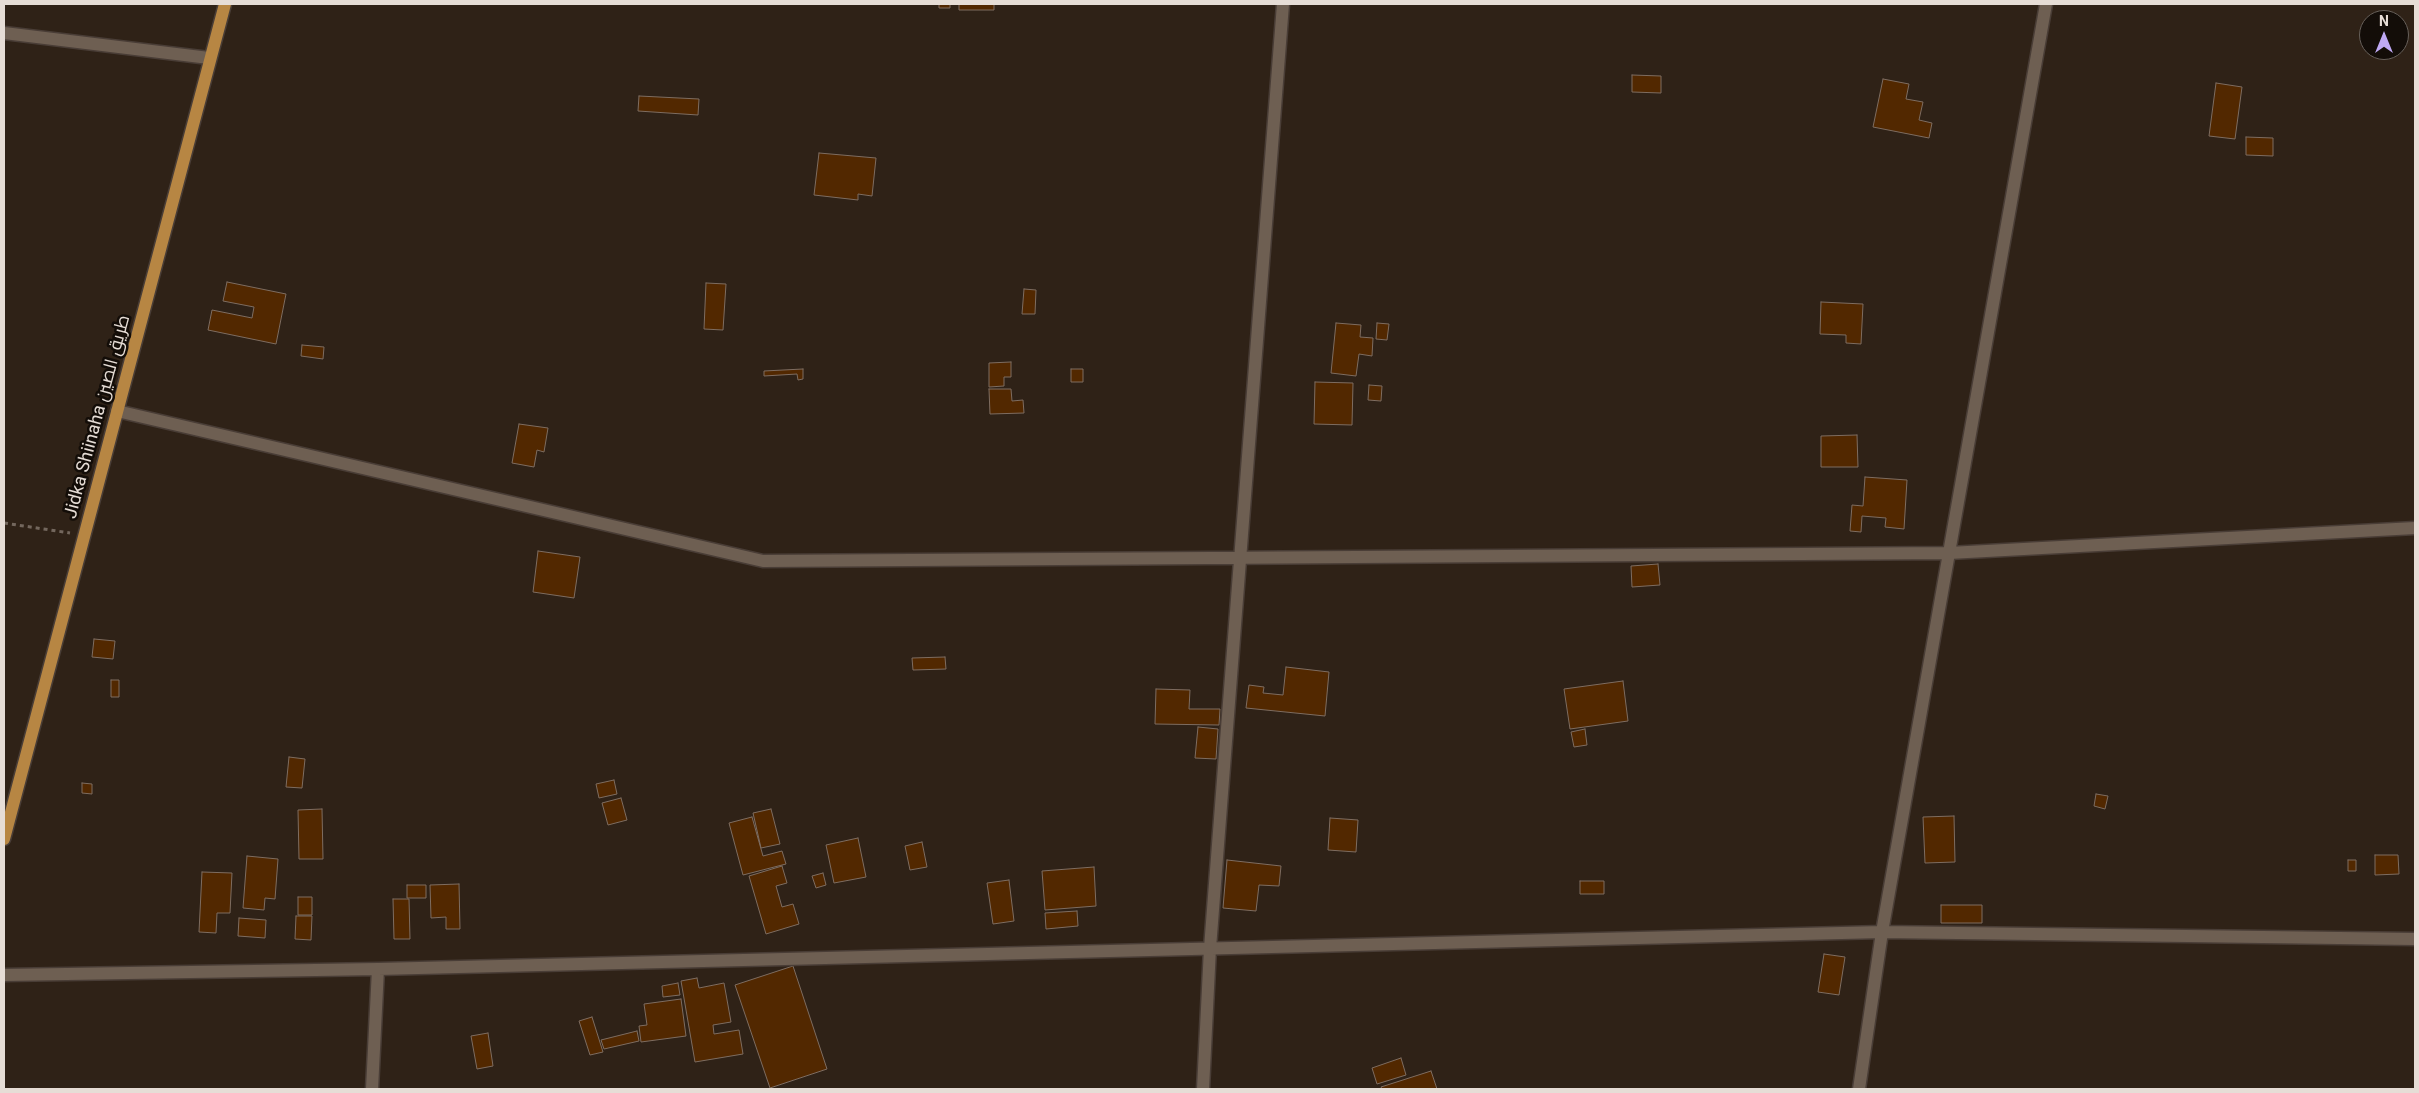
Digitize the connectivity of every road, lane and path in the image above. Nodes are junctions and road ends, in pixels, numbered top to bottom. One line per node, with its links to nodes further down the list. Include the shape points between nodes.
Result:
1 (225, 4): 5 (main road, Jidka Shiinaha طريق الصين)
2 (1283, 4): 11 (street)
3 (2046, 4): 10 (street)
4 (4, 33): 5 (street)
5 (210, 58): 6 (main road, Jidka Shiinaha طريق الصين)
6 (117, 411): 9 (main road, Jidka Shiinaha طريق الصين); 11 (street, via 763,561)
7 (4, 524): 9 (path)
8 (2415, 528): 10 (street)
9 (85, 535): 12 (main road, Jidka Shiinaha طريق الصين)
10 (1949, 553): 11 (street); 13 (street)
11 (1240, 558): 15 (street)
12 (4, 839)
13 (1882, 932): 14 (street); 15 (street); 20 (street)
14 (2415, 939)
15 (1210, 948): 16 (street); 19 (street)
16 (378, 969): 17 (street); 18 (street)
17 (4, 975)
18 (372, 1089)
19 (1203, 1089)
20 (1859, 1089)

